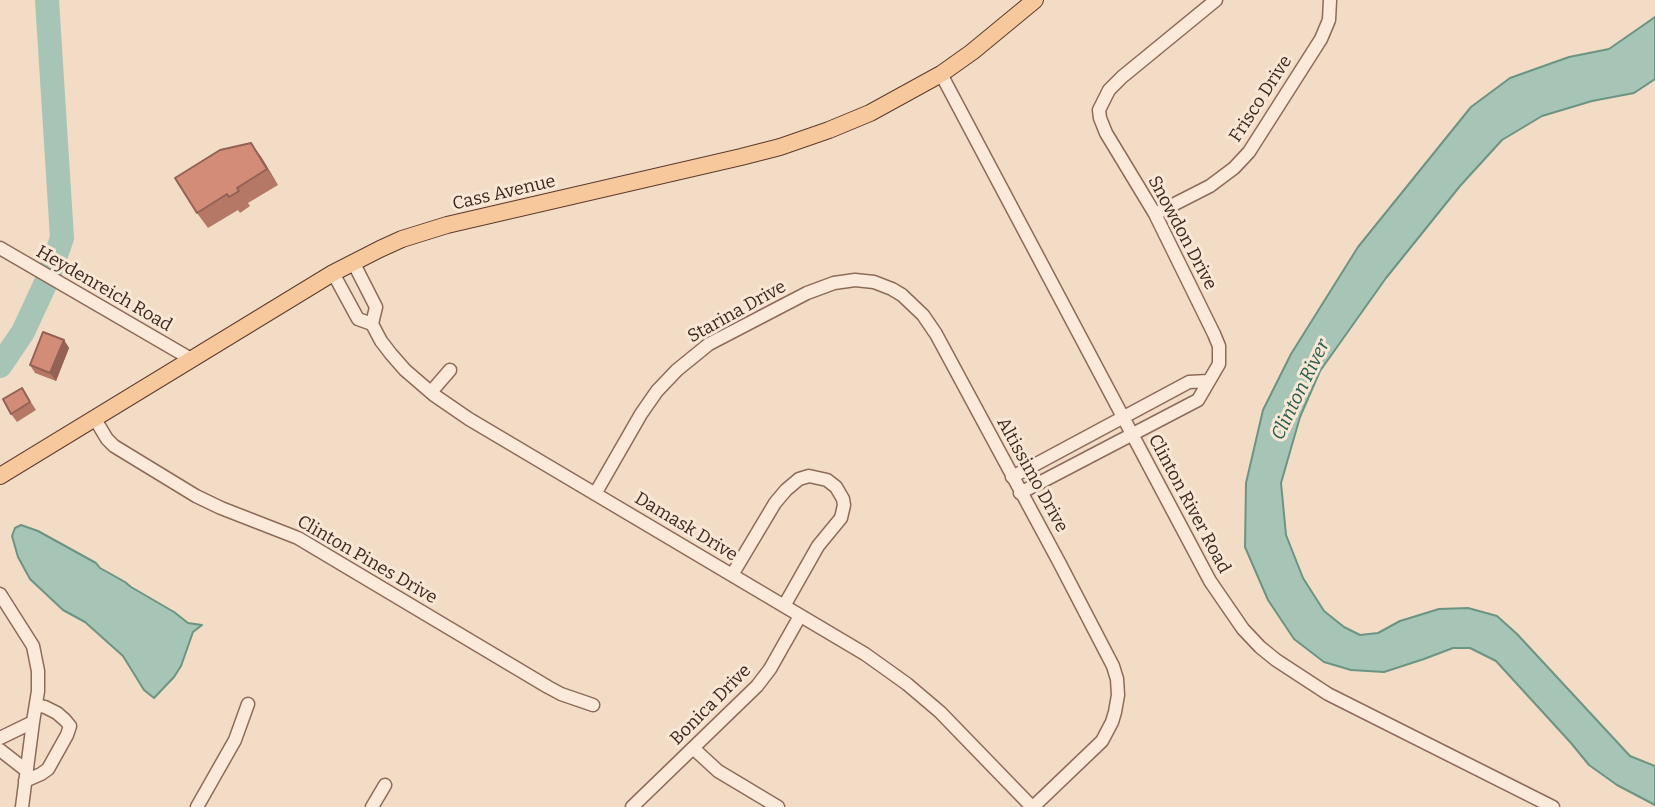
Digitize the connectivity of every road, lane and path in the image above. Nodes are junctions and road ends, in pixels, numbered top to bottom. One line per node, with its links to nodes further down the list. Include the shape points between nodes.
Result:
1 (1035, 0): 4 (main road, Cass Avenue)
2 (1216, 0): 5 (street, Snowdon Drive, via 1122,77 1099,110 1106,133)
3 (1330, 0): 5 (street, Frisco Drive, via 1329,20 1321,39 1249,152 1210,186)
4 (941, 74): 7 (main road, Cass Avenue, via 870,113 780,147 447,225); 15 (street, Clinton River Road)
5 (1155, 214): 13 (street, Snowdon Drive, via 1219,346 1219,364)
6 (2, 250): 11 (street, Heydenreich Road)
7 (353, 262): 8 (main road, Cass Avenue); 10 (street, via 376,307)
8 (333, 273): 10 (street, Damask Drive, via 358,319); 11 (main road, Cass Avenue)
9 (881, 284): 19 (street, Altissimo Drive, via 902,295 936,334); 21 (street, Starina Drive, via 855,280 821,287 700,351 657,391)
10 (372, 324): 14 (street, Damask Drive, via 391,355)
11 (191, 359): 16 (main road, Cass Avenue)
12 (450, 370): 14 (street)
13 (1208, 381): 15 (street, via 1189,382); 17 (street, Snowdon Drive, via 1198,400)
14 (431, 392): 21 (street, Damask Drive)
15 (1124, 417): 17 (street, Clinton River Road); 19 (street)
16 (95, 419): 18 (main road, Cass Avenue); 28 (street, Clinton Pines Drive, via 114,446 196,496 298,538 548,687)
17 (1132, 434): 20 (street, Snowdon Drive); 41 (street, Clinton River Road, via 1210,582 1260,647 1328,694)
18 (0, 476)
19 (1012, 477): 20 (street, Altissimo Drive)
20 (1020, 493): 40 (street, Altissimo Drive, via 1113,666 1118,686 1112,722 1102,741)
21 (595, 494): 22 (street, Damask Drive)
22 (732, 575): 24 (street, Damask Drive); 24 (street, via 780,495 804,477 827,481 843,499 841,518 818,546)
23 (0, 594): 27 (street, via 36,655)
24 (784, 606): 25 (street, Damask Drive)
25 (800, 616): 31 (street, Bonica Drive, via 764,678); 40 (street, Damask Drive, via 907,684)
26 (248, 704): 36 (street, via 235,740)
27 (36, 705): 29 (street); 33 (street, via 57,713 70,726 48,769)
28 (593, 705)
29 (33, 722): 30 (street); 33 (street)
30 (0, 738)
31 (693, 748): 38 (street, Bonica Drive); 39 (street, via 719,771)
32 (0, 750): 33 (street)
33 (26, 776): 35 (street)
34 (385, 785): 37 (street)
35 (22, 807)
36 (197, 807)
37 (372, 807)
38 (632, 807)
39 (778, 807)
40 (1033, 807)
41 (1553, 807)

